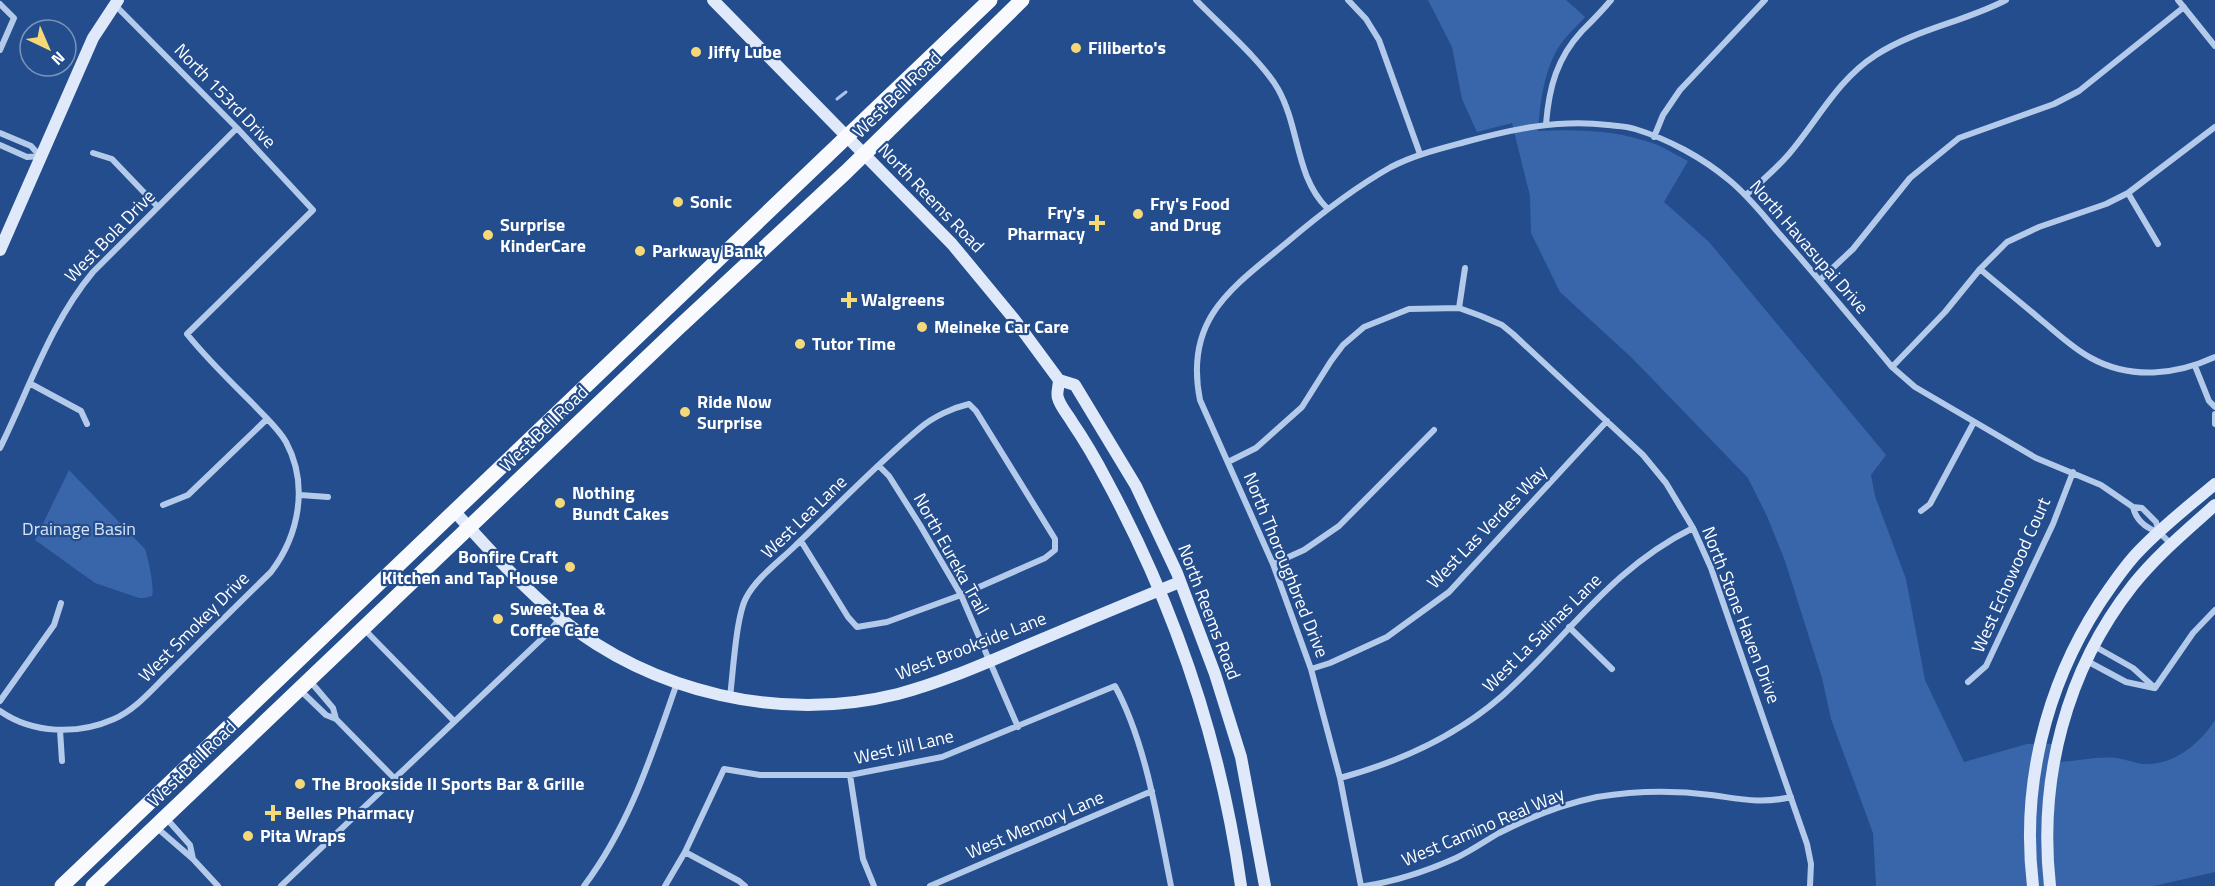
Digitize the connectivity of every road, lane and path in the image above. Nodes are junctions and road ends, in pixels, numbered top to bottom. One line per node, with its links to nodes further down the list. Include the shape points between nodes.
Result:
1 (713, 0): 19 (street, North Reems Road)
2 (990, 0): 19 (main road, West Bell Road)
3 (1022, 0): 23 (main road, West Bell Road)
4 (1196, 0): 29 (street, via 1277,88 1307,181)
5 (1348, 0): 24 (street, via 1379,40)
6 (1611, 0): 15 (street, via 1562,57 1551,87)
7 (1765, 0): 20 (street, via 1680,90)
8 (2006, 0): 27 (street, via 1914,34 1875,55 1833,92 1789,153)
9 (2178, 0): 12 (street)
10 (116, 2): 17 (street, North 153rd Drive); 25 (street, via 93,38)
11 (0, 4): 14 (street, via 14,18)
12 (2184, 7): 13 (street); 35 (street, via 2079,91 2055,104 1959,138 1910,178 1853,249)
13 (2215, 46)
14 (0, 50)
15 (1546, 124): 20 (street, North Havasupai Drive, via 1603,124 1635,129); 24 (street, North Havasupai Drive)
16 (2215, 127): 26 (street)
17 (237, 128): 28 (street, West Bola Drive); 48 (street, North 153rd Drive, via 313,210 187,334)
18 (0, 133): 25 (street, via 31,146)
19 (847, 136): 23 (street, North Reems Road); 34 (main road, West Bell Road)
20 (1654, 137): 27 (street, North Havasupai Drive, via 1711,167)
21 (0, 145): 25 (street, via 27,157)
22 (93, 153): 28 (street, via 112,159)
23 (864, 154): 38 (main road, West Bell Road); 44 (street, North Reems Road, via 969,263)
24 (1420, 154): 29 (street, North Havasupai Drive)
25 (41, 156): 31 (street)
26 (2128, 193): 30 (street); 33 (street, via 2007,242)
27 (1746, 195): 35 (street, North Havasupai Drive)
28 (158, 207): 45 (street, West Bola Drive, via 75,294)
29 (1327, 208): 39 (street, North Havasupai Drive, via 1234,286)
30 (2158, 244)
31 (0, 250)
32 (1465, 268): 36 (street)
33 (1980, 269): 41 (street, via 2092,358 2142,372); 42 (street)
34 (701, 277): 37 (main road, West Bell Road); 38 (main road, via 694,297 674,317)
35 (1820, 280): 42 (street, North Havasupai Drive)
36 (1459, 308): 49 (street, North Stone Haven Drive, via 1502,326); 56 (street, North Stone Haven Drive, via 1409,309 1364,327 1343,345 1302,407 1256,448)
37 (658, 318): 43 (main road, via 657,332 632,360); 66 (main road, West Bell Road)
38 (677, 329): 43 (main road, West Bell Road)
39 (1203, 330): 56 (street, North Thoroughbred Drive, via 1196,380 1200,400)
40 (2215, 357): 41 (street)
41 (2195, 366): 46 (street)
42 (1892, 367): 50 (street, North Havasupai Drive, via 1915,387)
43 (630, 374): 67 (main road, West Bell Road)
44 (1059, 380): 73 (street, North Reems Road, via 1075,385 1094,415 1136,486); 74 (street, North Reems Road, via 1057,398 1107,480)
45 (31, 384): 51 (street, via 81,411); 54 (street, West Bola Drive)
46 (2215, 407)
47 (2215, 414): 52 (street)
48 (267, 419): 60 (street, via 286,441); 62 (street, via 188,495)
49 (1607, 421): 68 (street, North Stone Haven Drive, via 1644,455); 84 (street, West Las Verdes Way, via 1449,592 1387,637)
50 (1974, 422): 58 (street, North Havasupai Drive, via 2036,458); 65 (street, via 1930,504)
51 (87, 424)
52 (2215, 424)
53 (1434, 430): 72 (street, via 1339,526 1304,550)
54 (3, 432): 55 (street, West Bola Drive)
55 (1, 446)
56 (1228, 462): 72 (street, North Thoroughbred Drive)
57 (879, 466): 70 (street, West Lea Lane); 75 (street, North Eureka Trail, via 889,476); 75 (street, West Lea Lane, via 921,427 956,407 969,404 976,411 1055,539 1055,550)
58 (2073, 472): 64 (street, North Havasupai Drive); 86 (street, West Echowood Court, via 2053,524 1986,666)
59 (2215, 484): 69 (street)
60 (300, 495): 61 (street); 96 (street, West Smokey Drive, via 289,542 271,572 141,700 115,719 86,728)
61 (328, 497)
62 (164, 505)
63 (2215, 506): 71 (street)
64 (2133, 507): 69 (street, North Havasupai Drive, via 2134,515 2148,529); 69 (street, North Havasupai Drive, via 2142,508 2156,522)
65 (1921, 511)
66 (454, 512): 67 (street, West Brookside Lane); 106 (main road, West Bell Road)
67 (469, 527): 78 (street, West Brookside Lane); 80 (main road, West Bell Road)
68 (1693, 528): 79 (street, West La Salinas Lane, via 1624,573); 102 (street, North Stone Haven Drive, via 1711,568)
69 (2159, 532): 71 (street, North Havasupai Drive); 120 (street, via 2115,580 2085,627 2051,700 2033,781)
70 (801, 541): 75 (street, via 857,627 887,622); 90 (street, West Lea Lane, via 754,585 745,599)
71 (2170, 544): 81 (street, via 2129,590)
72 (1273, 564): 84 (street, North Thoroughbred Drive)
73 (1180, 582): 74 (street, West Brookside Lane); 117 (street, North Reems Road, via 1241,757)
74 (1160, 590): 82 (street, West Brookside Lane); 116 (street, North Reems Road, via 1184,650 1216,755)
75 (961, 595): 82 (street, North Eureka Trail)
76 (61, 603): 91 (street, via 54,625)
77 (2215, 610): 89 (street, via 2193,633)
78 (560, 618): 87 (street, West Brookside Lane, via 610,652); 94 (street)
79 (1569, 627): 85 (street); 100 (street, West La Salinas Lane, via 1501,697 1456,730 1402,758)
80 (364, 628): 88 (main road, West Bell Road); 94 (street)
81 (2094, 646): 83 (street); 89 (street, via 2133,668)
82 (990, 661): 90 (street, West Brookside Lane, via 897,694 856,701 810,705); 95 (street, North Eureka Trail)
83 (2087, 661): 89 (street, via 2126,682); 121 (street, via 2058,739 2047,822)
84 (1311, 669): 100 (street, North Thoroughbred Drive)
85 (1612, 669)
86 (1968, 682)
87 (677, 683): 90 (street, West Brookside Lane); 110 (street, via 638,792 617,836)
88 (304, 684): 93 (street, via 326,715); 93 (street, via 333,708); 103 (main road, West Bell Road)
89 (2155, 688)
90 (730, 698)
91 (0, 701)
92 (0, 711): 96 (street, West Smokey Drive, via 21,723)
93 (336, 720): 99 (street)
94 (454, 721): 99 (street)
95 (1018, 727): 98 (street, West Jill Lane, via 942,757); 101 (street, West Jill Lane, via 1115,686 1125,705)
96 (60, 730): 97 (street)
97 (62, 761)
98 (850, 775): 104 (street, West Jill Lane, via 760,774 724,769); 113 (street, via 863,859)
99 (394, 778): 109 (street)
100 (1340, 778): 118 (street, North Thoroughbred Drive)
101 (1152, 791): 114 (street, West Memory Lane); 115 (street)
102 (1791, 797): 118 (street, West Camino Real Way, via 1772,802 1657,792 1598,797 1558,807 1523,822 1424,872); 119 (street, North Stone Haven Drive, via 1808,844)
103 (160, 822): 105 (street); 105 (street, via 190,845); 107 (main road, West Bell Road)
104 (685, 852): 111 (street); 112 (street)
105 (194, 859): 108 (street)
106 (62, 886)
107 (93, 886)
108 (218, 886)
109 (281, 886)
110 (584, 886)
111 (665, 886)
112 (744, 886)
113 (874, 886)
114 (930, 886)
115 (1171, 886)
116 (1241, 886)
117 (1265, 886)
118 (1363, 886)
119 (1810, 886)
120 (2033, 886)
121 (2050, 886)

